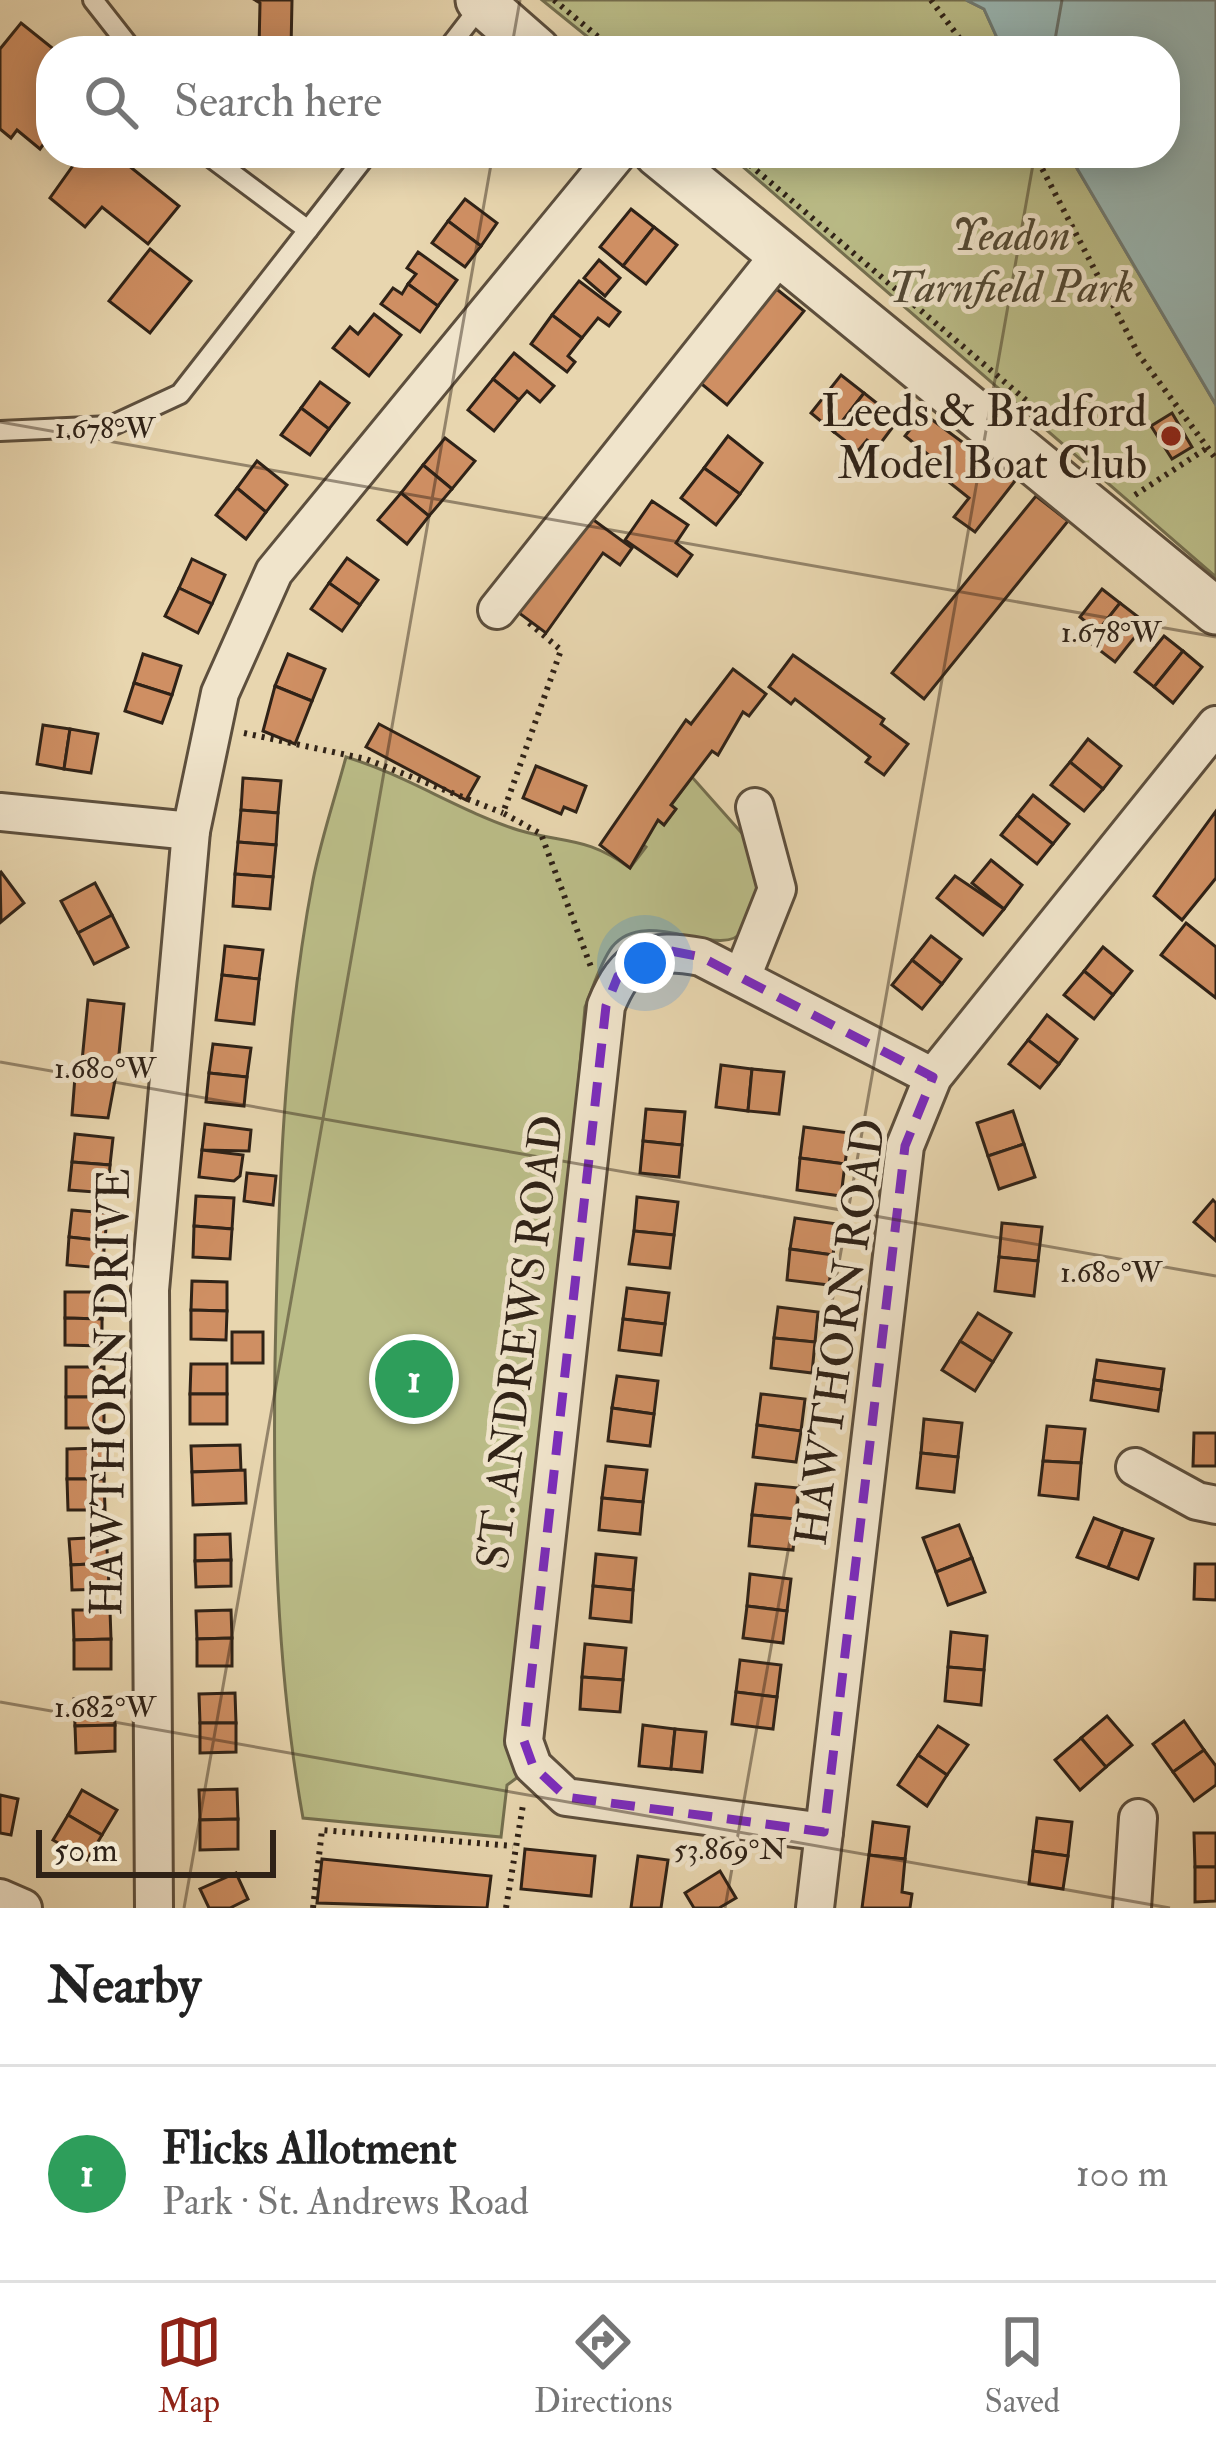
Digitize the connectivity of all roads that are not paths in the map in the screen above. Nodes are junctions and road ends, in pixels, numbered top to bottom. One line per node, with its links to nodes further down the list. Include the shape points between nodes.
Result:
1 (93, 0): 3 (lane)
2 (481, 2): 4 (lane); 5 (street)
3 (121, 36)
4 (457, 36)
5 (520, 36)
6 (225, 168): 10 (lane)
7 (356, 168): 10 (lane)
8 (605, 168): 18 (street, HAWTHORN DRIVE, via 274,572 220,693)
9 (675, 168): 11 (street)
10 (308, 230): 12 (lane, via 180,394 111,426)
11 (780, 254): 13 (street); 14 (street)
12 (0, 431)
13 (501, 605)
14 (1216, 610)
15 (1216, 725): 20 (street, HAWTHORN ROAD)
16 (755, 807): 19 (street, via 777,890)
17 (0, 812): 18 (street)
18 (191, 831): 27 (street, HAWTHORN DRIVE, via 150,1290)
19 (742, 977): 20 (street); 24 (street, ST. ANDREWS ROAD, via 671,951 642,958 618,976 606,1006 524,1741 532,1766 566,1797)
20 (933, 1077): 24 (street, HAWTHORN ROAD, via 905,1146)
21 (1135, 1467): 22 (street)
22 (1216, 1505)
23 (1138, 1818): 29 (street)
24 (824, 1832): 28 (street, HAWTHORN ROAD)
25 (0, 1898): 26 (street)
26 (23, 1908)
27 (154, 1908)
28 (815, 1908)
29 (1132, 1908)

